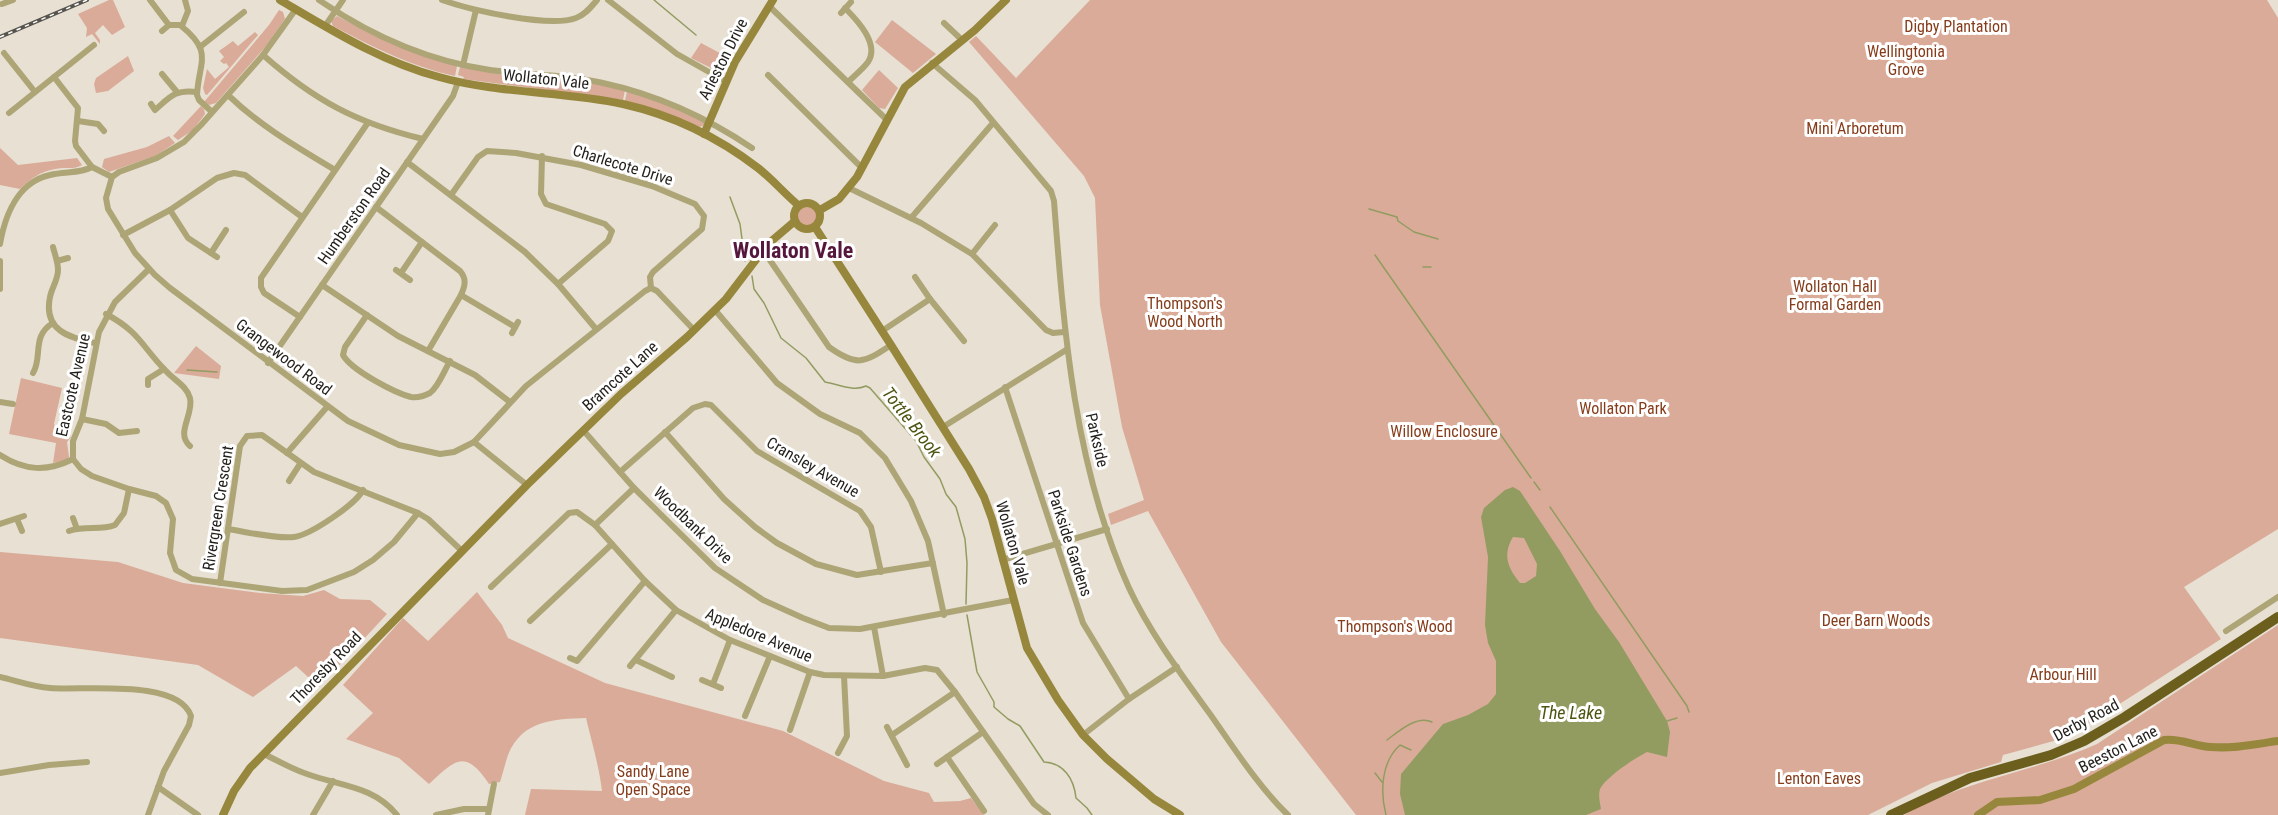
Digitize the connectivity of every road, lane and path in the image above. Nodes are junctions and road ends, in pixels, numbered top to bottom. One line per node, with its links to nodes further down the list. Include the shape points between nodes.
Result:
1 (13, 0): 13 (street)
2 (150, 0): 19 (street)
3 (185, 0): 20 (street, via 189,8)
4 (280, 0): 14 (street, Wollaton Vale)
5 (319, 0): 16 (street, Wollaton Vale)
6 (343, 0): 16 (street)
7 (442, 0): 15 (street)
8 (597, 0): 15 (street, via 585,14 572,20 533,19)
9 (608, 0): 33 (street, via 677,54)
10 (1003, 1): 23 (street)
11 (851, 2): 35 (street, via 843,11 867,35 870,52 868,61)
12 (771, 3): 33 (street, Arleston Drive); 35 (street)
13 (2, 4)
14 (296, 9): 21 (street, Wollaton Vale); 27 (street)
15 (476, 10): 29 (street)
16 (335, 11): 21 (street); 29 (street, Wollaton Vale, via 392,42)
17 (244, 12): 25 (street)
18 (944, 24): 23 (street)
19 (169, 25): 20 (street); 22 (street)
20 (182, 26): 25 (street)
21 (325, 26): 34 (street, Wollaton Vale, via 400,64)
22 (162, 31)
23 (962, 40): 28 (street)
24 (94, 45): 32 (street)
25 (200, 47): 38 (street, via 204,59)
26 (4, 52): 36 (street)
27 (263, 55): 39 (street); 47 (street, via 318,98)
28 (932, 63): 43 (street, via 900,93); 46 (street, Parkside, via 968,93)
29 (463, 65): 45 (street, Wollaton Vale, via 602,82 659,98)
30 (162, 74): 37 (street)
31 (768, 75): 55 (street)
32 (54, 77): 36 (street); 44 (street, via 78,108)
33 (725, 81): 45 (street, Arleston Drive)
34 (458, 82): 49 (street, Wollaton Vale, via 623,104); 50 (street, Humberston Road, via 453,96)
35 (848, 82): 43 (street)
36 (35, 92): 42 (street)
37 (177, 92): 38 (street); 40 (street, via 155,110)
38 (197, 92): 41 (street, via 199,100)
39 (228, 95): 41 (street); 56 (street, via 263,126)
40 (151, 105)
41 (212, 112): 57 (street, via 180,144)
42 (9, 113)
43 (887, 120): 55 (street)
44 (78, 121): 48 (street, via 98,124); 54 (street, via 76,146)
45 (709, 121): 49 (street, Arleston Drive); 51 (street, Wollaton Vale)
46 (993, 123): 66 (street); 98 (street, Parkside, via 1053,196)
47 (368, 124): 50 (street); 56 (street)
48 (104, 131)
49 (704, 134): 60 (street, Wollaton Vale, via 756,167)
50 (423, 139): 53 (street, Humberston Road)
51 (752, 148)
52 (542, 156): 59 (street, Charlecote Drive, via 484,152); 83 (street, via 541,194 546,204 605,224 612,231 611,239); 85 (street, Charlecote Drive, via 642,182 701,209 705,218 702,229 653,272)
53 (407, 162): 59 (street); 61 (street, Humberston Road)
54 (92, 167): 57 (street); 64 (street, via 36,180)
55 (862, 168): 58 (street)
56 (335, 170): 65 (street)
57 (112, 177): 70 (street, Grangewood Road, via 106,202)
58 (849, 188): 63 (street); 66 (street)
59 (451, 195): 83 (street, via 525,252)
60 (798, 205): 63 (street, Wollaton Vale, via 810,204); 67 (street)
61 (376, 207): 72 (street); 84 (street, Humberston Road)
62 (170, 210): 65 (street, via 217,178 234,173 244,175); 70 (street); 71 (street, via 188,238 214,255)
63 (820, 210): 69 (street, via 821,219)
64 (3, 217): 73 (street)
65 (302, 217): 92 (street, via 260,284 264,293)
66 (911, 218): 76 (street)
67 (795, 221): 69 (street, via 804,228); 75 (street, Bramcote Lane)
68 (995, 225): 76 (street)
69 (815, 227): 97 (street, Wollaton Vale)
70 (123, 235): 80 (street, Grangewood Road)
71 (225, 235)
72 (422, 242): 82 (street, via 398,272); 87 (street, via 463,275)
73 (0, 244)
74 (53, 247): 79 (street)
75 (763, 250): 89 (street, Bramcote Lane); 101 (street, via 829,347 860,361)
76 (972, 254): 98 (street, via 1047,330)
77 (68, 258): 79 (street)
78 (0, 261): 86 (street)
79 (57, 261): 93 (street, via 57,279 50,299)
80 (149, 269): 90 (street, Eastcote Avenue); 105 (street, Grangewood Road)
81 (915, 277): 88 (street)
82 (410, 280)
83 (558, 284): 95 (street)
84 (322, 285): 91 (street); 92 (street, Humberston Road)
85 (651, 288): 95 (street, Grangewood Road); 96 (street)
86 (0, 289)
87 (461, 295): 94 (street); 103 (street)
88 (930, 300): 97 (street); 99 (street)
89 (715, 310): 96 (street, Bramcote Lane); 146 (street, via 777,383 820,414 860,433 885,458 911,501)
90 (106, 314): 100 (street, Eastcote Avenue); 106 (street, via 133,331)
91 (367, 315): 103 (street); 104 (street, via 343,355 376,381 407,396 422,396 435,387)
92 (300, 317): 105 (street, Humberston Road)
93 (53, 323): 100 (street, via 66,335); 107 (street, via 39,341)
94 (515, 327)
95 (596, 329): 111 (street, Grangewood Road)
96 (694, 330): 116 (street, Bramcote Lane)
97 (882, 331): 101 (street, Wollaton Vale)
98 (1064, 332): 102 (street, Parkside)
99 (964, 341)
100 (95, 342): 114 (street, Eastcote Avenue)
101 (891, 345): 115 (street, Wollaton Vale)
102 (1066, 350): 109 (street); 139 (street, Parkside, via 1083,441)
103 (428, 351): 104 (street)
104 (450, 361): 111 (street)
105 (268, 363): 113 (street, Grangewood Road)
106 (164, 369): 108 (street); 120 (street, via 190,397)
107 (37, 371)
108 (146, 381)
109 (1005, 387): 115 (street); 142 (street, Parkside Gardens)
110 (0, 402): 112 (street)
111 (510, 402): 119 (street, Grangewood Road)
112 (13, 404)
113 (327, 407): 119 (street, Grangewood Road, via 372,434 420,451 447,454); 121 (street)
114 (82, 419): 118 (street, via 106,424 119,433 134,432); 123 (street, Eastcote Avenue, via 73,441)
115 (943, 427): 145 (street, Wollaton Vale, via 984,496)
116 (583, 430): 125 (street, Woodbank Drive); 127 (street, Bramcote Lane)
117 (664, 432): 125 (street, Cransley Avenue); 147 (street, via 724,499 777,543 831,569 857,575); 147 (street, Cransley Avenue, via 693,408 711,405 757,451 860,511 871,527)
118 (132, 442)
119 (474, 442): 127 (street)
120 (185, 445)
121 (287, 453): 124 (street, Rivergreen Crescent); 138 (street, Rivergreen Crescent, via 262,435 251,435 242,442)
122 (0, 455): 123 (street, via 33,469)
123 (74, 459): 129 (street, Eastcote Avenue, via 86,473)
124 (300, 464): 126 (street); 130 (street, Rivergreen Crescent)
125 (620, 472): 128 (street, Woodbank Drive)
126 (289, 481)
127 (527, 485): 144 (street, Bramcote Lane)
128 (634, 488): 137 (street); 159 (street, Woodbank Drive, via 715,568 763,600 829,628)
129 (129, 489): 136 (street, via 124,513); 149 (street, Eastcote Avenue, via 156,496 169,507 173,519 170,553 176,570 192,579)
130 (363, 490): 131 (street, Rivergreen Crescent); 138 (street, via 340,514 299,536)
131 (418, 513): 144 (street, Rivergreen Crescent); 149 (street, via 373,560 313,588 282,591)
132 (24, 516): 134 (street)
133 (73, 518): 136 (street, via 73,530)
134 (17, 519): 135 (street); 140 (street)
135 (0, 524)
136 (115, 525): 141 (street)
137 (595, 525): 143 (street, Appledore Avenue); 150 (street, via 572,511 513,572)
138 (228, 529): 149 (street, Rivergreen Crescent)
139 (1107, 529): 142 (street); 166 (street, Parkside, via 1129,587)
140 (22, 531)
141 (119, 533)
142 (1056, 543): 145 (street); 176 (street, Parkside Gardens, via 1083,623)
143 (612, 544): 148 (street, Appledore Avenue); 153 (street)
144 (461, 550): 185 (street, Thoresby Road)
145 (1002, 560): 152 (street, Wollaton Vale)
146 (933, 563): 147 (street); 156 (street)
147 (881, 572)
148 (645, 581): 154 (street, Appledore Avenue); 163 (street, via 577,661)
149 (220, 583)
150 (491, 587)
151 (2278, 597): 160 (street)
152 (1013, 600): 156 (street, Woodbank Drive); 182 (street, Wollaton Vale, via 1027,648)
153 (544, 607): 155 (street); 158 (street)
154 (676, 610): 161 (street, Appledore Avenue); 164 (street)
155 (549, 613)
156 (944, 615): 159 (street, Woodbank Drive)
157 (2278, 616): 205 (highway, Derby Road, via 2084,741 2051,755 1970,778)
158 (530, 621)
159 (874, 627): 170 (street)
160 (2226, 631)
161 (730, 640): 162 (street, Appledore Avenue); 173 (street)
162 (770, 656): 167 (street, Appledore Avenue); 177 (street)
163 (570, 658)
164 (636, 660): 165 (street); 168 (street)
165 (630, 666)
166 (1177, 668): 176 (street); 204 (street, Parkside)
167 (810, 672): 169 (street, Appledore Avenue); 179 (street)
168 (669, 674)
169 (844, 676): 170 (street, Appledore Avenue); 184 (street, via 846,735)
170 (883, 676): 175 (street, Appledore Avenue, via 932,669 942,674)
171 (0, 677): 193 (street, via 51,688 130,688 179,701 189,711 191,720)
172 (702, 680): 173 (street)
173 (712, 684): 174 (street)
174 (721, 688)
175 (956, 692): 180 (street, Appledore Avenue); 181 (street)
176 (1129, 699): 182 (street)
177 (745, 716)
178 (887, 727): 181 (street)
179 (790, 730)
180 (983, 732): 186 (street); 202 (street, Appledore Avenue, via 1034,804)
181 (891, 735): 189 (street)
182 (1083, 735): 203 (street, Wollaton Vale, via 1129,779)
183 (2278, 741): 206 (street, Beeston Lane, via 2219,748 2164,740 2074,789 2040,800 1996,802)
184 (838, 753)
185 (264, 754): 191 (street, via 305,774); 198 (street, Thoresby Road, via 243,777)
186 (947, 757): 188 (street); 194 (street, via 968,794)
187 (87, 762): 190 (street)
188 (937, 764)
189 (907, 765)
190 (0, 773)
191 (333, 781): 199 (street); 200 (street, via 372,794)
192 (494, 784): 195 (street)
193 (158, 787): 196 (street); 197 (street)
194 (984, 811)
195 (488, 812): 201 (street, via 465,809)
196 (148, 815)
197 (198, 815)
198 (223, 815)
199 (313, 815)
200 (397, 815)
201 (436, 815)
202 (1048, 815)
203 (1180, 815)
204 (1288, 815)
205 (1890, 815)
206 (1978, 815)

